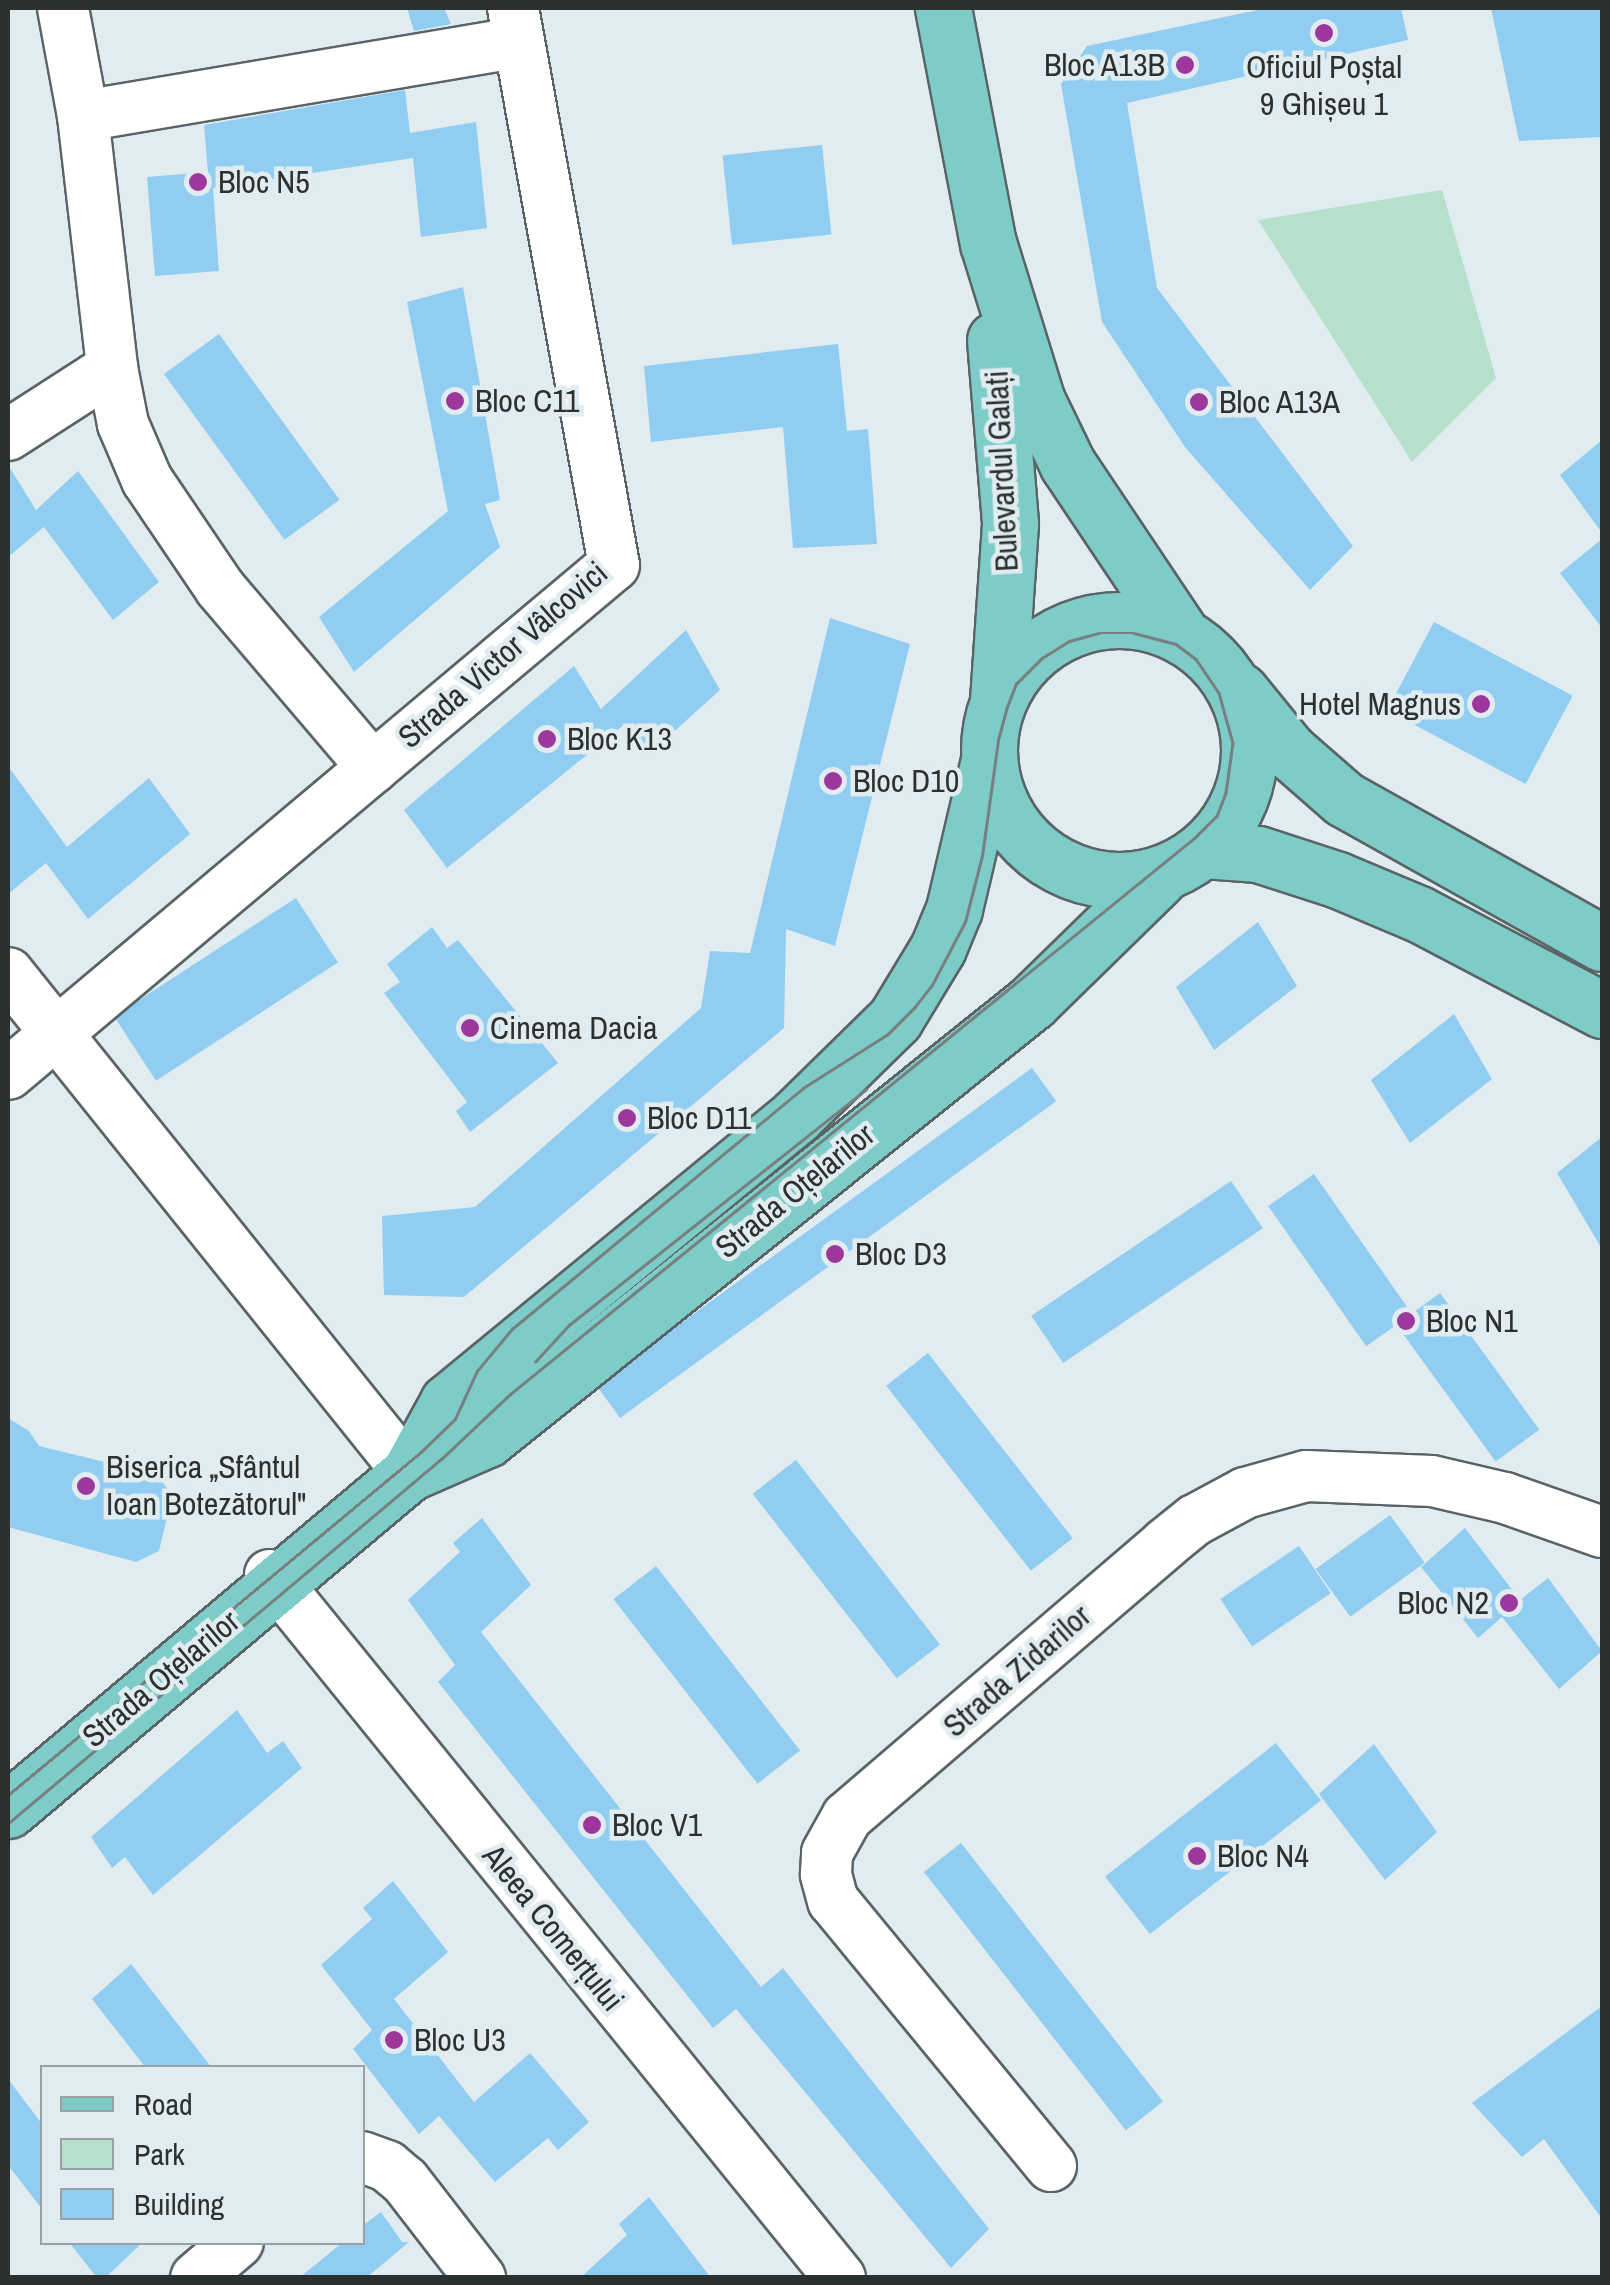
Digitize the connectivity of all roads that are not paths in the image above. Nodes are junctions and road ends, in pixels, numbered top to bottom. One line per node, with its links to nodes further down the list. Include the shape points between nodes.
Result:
1 (63, 8): 4 (street)
2 (943, 8): 5 (main road, Bulevardul Galați)
3 (516, 25): 4 (street); 12 (street, Strada Victor Vâlcovici, via 614,564)
4 (82, 116): 6 (street)
5 (988, 243): 8 (main road, Bulevardul Galați, via 1037,401 1068,466); 10 (main road, Bulevardul Galați, via 1010,524)
6 (112, 368): 7 (street); 12 (street, via 123,424 147,480 220,588)
7 (8, 435)
8 (1183, 636): 9 (main road); 10 (main road, via 1142,622 1098,621 1056,636 1021,663)
9 (1225, 674): 13 (main road, via 1243,708 1250,746 1245,785 1229,820); 14 (main road, via 1289,751 1344,799)
10 (998, 700): 11 (main road)
11 (988, 760): 13 (main road, via 1000,806 1026,842 1063,869 1107,880); 19 (main road, Strada Oțelarilor, via 954,909 895,1019 796,1116 448,1402)
12 (373, 768): 17 (street, Strada Victor Vâlcovici)
13 (1182, 864): 16 (main road, via 1258,854 1338,880 1419,914); 19 (main road, Strada Oțelarilor, via 1032,1002 487,1439)
14 (1602, 943)
15 (8, 973): 17 (street)
16 (1602, 1010)
17 (57, 1034): 18 (street, Strada Victor Vâlcovici); 19 (street)
18 (8, 1074)
19 (409, 1473): 21 (main road, Strada Oțelarilor)
20 (1602, 1532): 24 (street, Strada Zidarilor, via 1432,1480 1306,1476 1245,1492 1195,1520 847,1817 827,1853 833,1901)
21 (273, 1579): 22 (main road, Strada Oțelarilor); 28 (street, Aleea Comerțului)
22 (8, 1810)
23 (365, 2158): 27 (street, via 405,2180)
24 (1052, 2166)
25 (234, 2245): 26 (street)
26 (196, 2278)
27 (480, 2278)
28 (840, 2278)

